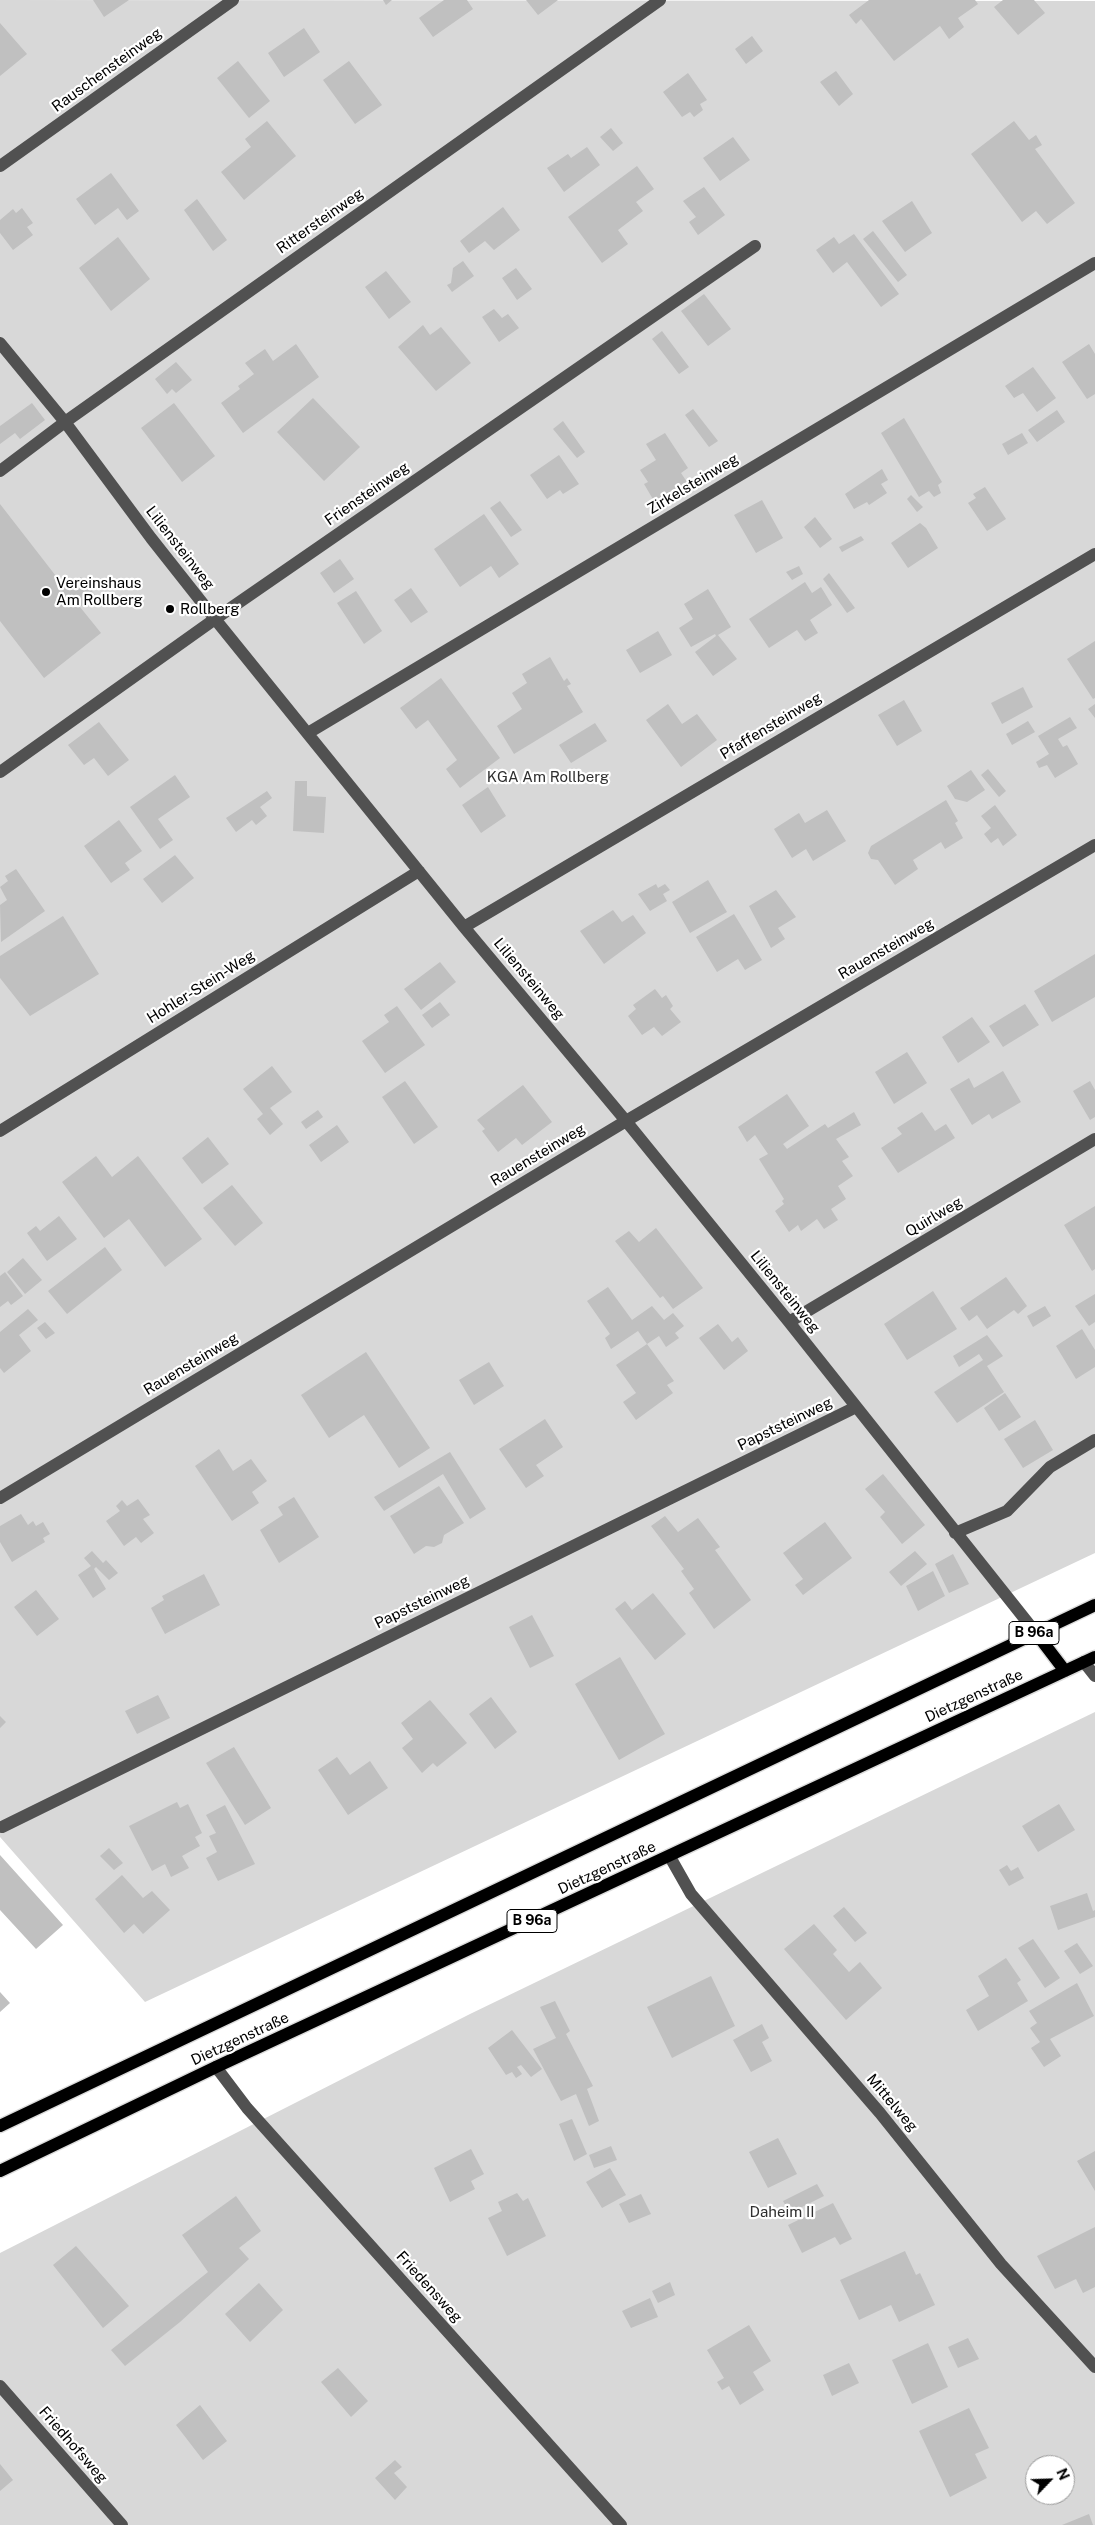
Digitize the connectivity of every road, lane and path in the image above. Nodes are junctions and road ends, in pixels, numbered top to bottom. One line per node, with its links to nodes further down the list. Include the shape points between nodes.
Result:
1 (233, 0): 3 (lane, Rauschensteinweg)
2 (660, 0): 7 (lane, Rittersteinweg)
3 (0, 166)
4 (755, 246): 10 (lane, Friensteinweg)
5 (1095, 264): 11 (lane, Zirkelsteinweg)
6 (0, 343): 7 (lane, Liliensteinweg)
7 (65, 422): 8 (lane, Rittersteinweg); 10 (lane, Liliensteinweg)
8 (0, 472)
9 (1095, 554): 15 (lane, Pfaffensteinweg)
10 (216, 619): 11 (lane, Liliensteinweg); 12 (lane, Friensteinweg)
11 (308, 733): 14 (lane, Liliensteinweg)
12 (0, 772)
13 (1095, 845): 16 (lane, Rauensteinweg)
14 (419, 871): 15 (lane, Liliensteinweg); 17 (lane, Hohler-Stein-Weg)
15 (464, 926): 16 (lane, Liliensteinweg)
16 (626, 1121): 19 (lane, Liliensteinweg); 22 (lane, Rauensteinweg)
17 (0, 1130)
18 (1095, 1139): 19 (lane, Quirlweg)
19 (789, 1322): 20 (lane, Liliensteinweg)
20 (856, 1408): 23 (lane, Liliensteinweg); 29 (lane, Papststeinweg)
21 (1095, 1440): 23 (lane, via 1050,1467 1007,1511)
22 (0, 1498)
23 (955, 1533): 25 (lane, Liliensteinweg)
24 (1095, 1605): 25 (main road, Dietzgenstraße / B 96a)
25 (1036, 1632): 27 (main road, B 96a); 32 (main road, Dietzgenstraße / B 96a)
26 (1089, 1660): 27 (main road, Dietzgenstraße / B 96a); 28 (lane)
27 (1065, 1671): 30 (main road, Dietzgenstraße / B 96a)
28 (1095, 1676)
29 (2, 1827)
30 (670, 1857): 31 (main road, Dietzgenstraße / B 96a); 34 (lane, Mittelweg, via 691,1894 880,2113 1001,2264)
31 (216, 2067): 33 (main road, Dietzgenstraße / B 96a); 37 (lane, Friedensweg, via 247,2108)
32 (0, 2126)
33 (0, 2171)
34 (1095, 2367)
35 (0, 2386): 36 (lane, Friedhofsweg)
36 (122, 2525)
37 (621, 2525)

